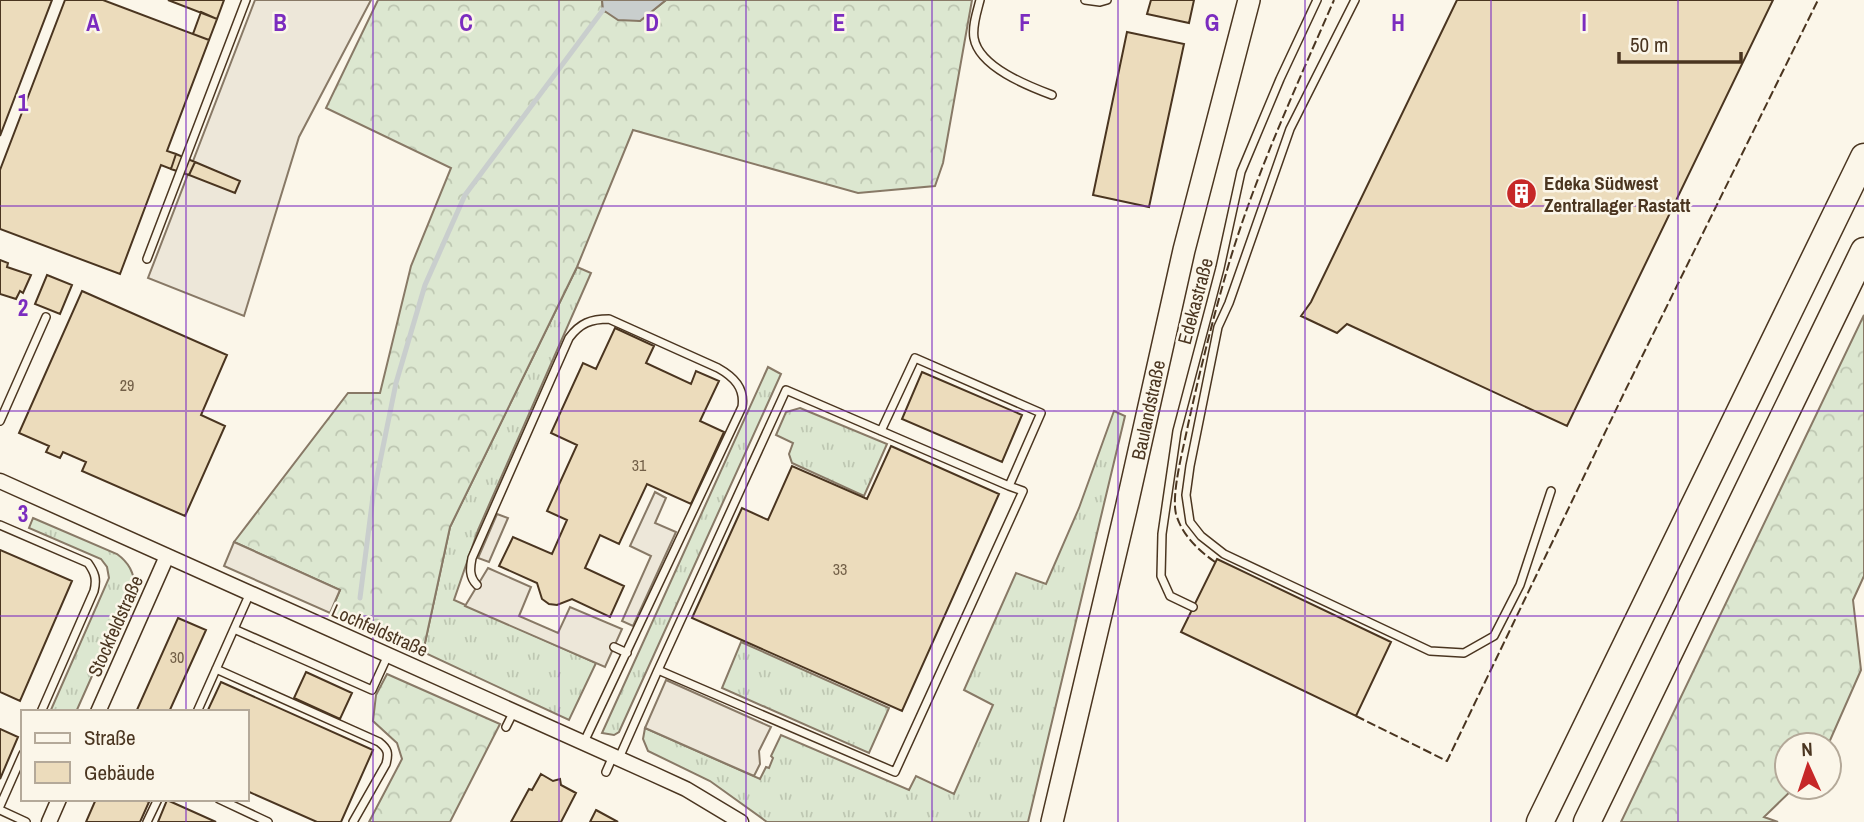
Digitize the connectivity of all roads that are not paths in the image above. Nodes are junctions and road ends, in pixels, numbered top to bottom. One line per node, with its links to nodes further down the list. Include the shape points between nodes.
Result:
1 (246, 0): 11 (lane)
2 (980, 0): 8 (lane, via 974,40 981,53 1016,81)
3 (1085, 0): 4 (lane)
4 (1107, 0)
5 (1249, 0): 48 (street, Baulandstraße, via 1184,250)
6 (1317, 0): 22 (lane, Edekastraße, via 1241,172 1177,431 1161,576 1170,596)
7 (1355, 0): 17 (lane, via 1290,129 1218,327 1190,466 1186,495 1190,522 1214,546 1236,559 1430,651 1464,653 1494,636 1520,585)
8 (1052, 95)
9 (1864, 157): 49 (highway)
10 (1864, 251): 50 (highway)
11 (147, 259)
12 (46, 317): 13 (lane)
13 (0, 421)
14 (881, 432): 16 (lane); 16 (lane, via 915,358 1041,413); 28 (lane, via 786,390)
15 (0, 481): 19 (street, Lochfeldstraße)
16 (1009, 486): 28 (lane, via 1023,491 895,772)
17 (1551, 491)
18 (0, 525): 29 (lane, via 88,563 94,571 96,581)
19 (167, 556): 21 (street, Lochfeldstraße); 30 (street, Stockfeldstraße)
20 (477, 585): 25 (lane, via 470,570 472,558 569,338 575,329 596,319 609,319 731,376 744,396)
21 (250, 593): 23 (lane); 26 (street, Lochfeldstraße)
22 (1193, 607)
23 (234, 629): 26 (lane, via 372,690); 27 (lane)
24 (614, 647): 25 (lane)
25 (627, 653): 34 (lane)
26 (388, 654): 32 (street, Lochfeldstraße)
27 (216, 669): 31 (lane); 46 (lane, via 386,747 386,764)
28 (658, 670): 35 (lane)
29 (42, 710)
30 (99, 710)
31 (198, 710)
32 (514, 711): 33 (lane); 34 (street, Lochfeldstraße)
33 (506, 727)
34 (584, 742): 35 (street, Lochfeldstraße)
35 (616, 757): 37 (lane); 47 (street, Lochfeldstraße, via 686,789)
36 (21, 759): 41 (lane)
37 (606, 772)
38 (59, 801): 43 (street)
39 (157, 801): 44 (lane)
40 (223, 801): 45 (lane)
41 (0, 808): 42 (lane)
42 (26, 822)
43 (49, 822)
44 (148, 822)
45 (268, 822)
46 (353, 822)
47 (741, 822)
48 (1052, 822)
49 (1540, 822)
50 (1587, 822)

